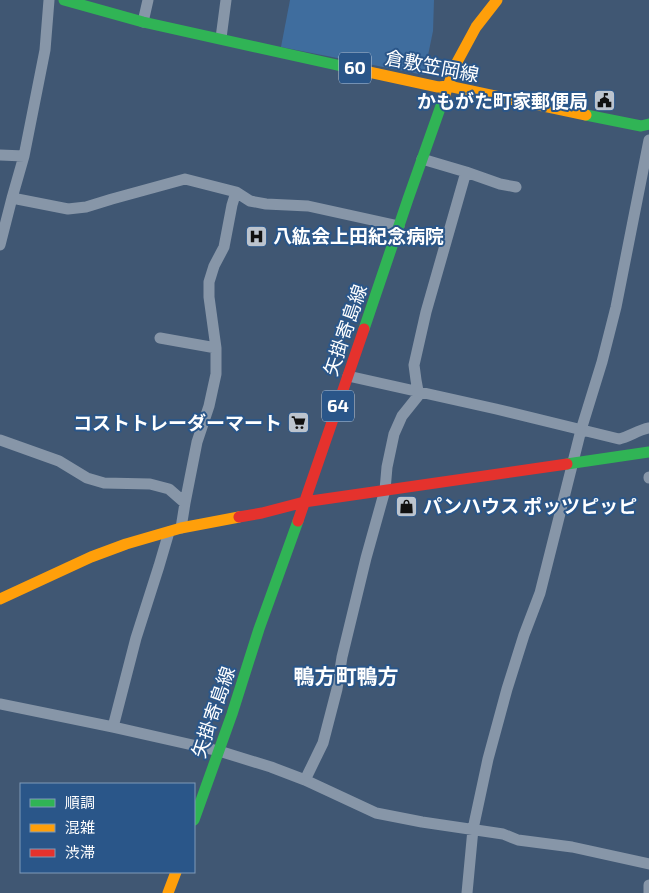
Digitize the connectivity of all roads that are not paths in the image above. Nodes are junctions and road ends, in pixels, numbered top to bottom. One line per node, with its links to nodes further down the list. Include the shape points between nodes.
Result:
1 (48, 0): 12 (street, via 45,50)
2 (64, 0): 6 (main road, 倉敷笠岡線 / 60)
3 (148, 0): 6 (street)
4 (226, 0): 7 (street)
5 (497, 0): 8 (main road, 矢掛寄島線 / 64, via 476,27)
6 (143, 22): 7 (main road, 倉敷笠岡線 / 60)
7 (221, 38): 8 (main road, 倉敷笠岡線 / 60, via 438,87)
8 (448, 86): 9 (main road, 倉敷笠岡線 / 60, via 641,126); 13 (main road, 矢掛寄島線 / 64)
9 (649, 124)
10 (649, 140): 25 (street, via 616,307)
11 (0, 155): 12 (street)
12 (24, 156): 17 (street)
13 (422, 159): 14 (street); 18 (main road, 矢掛寄島線 / 64)
14 (466, 172): 15 (street); 23 (street, via 414,365)
15 (516, 187)
16 (236, 192): 17 (street, via 185,179 86,207 68,208); 18 (street, via 266,204 308,206); 21 (street, via 224,247 210,282)
17 (12, 198): 19 (street)
18 (399, 226): 22 (main road, 矢掛寄島線 / 64)
19 (0, 245)
20 (160, 338): 21 (street)
21 (216, 348): 30 (street, via 216,374)
22 (348, 376): 23 (street); 31 (main road, 矢掛寄島線 / 64)
23 (418, 392): 25 (street); 29 (street, via 394,434)
24 (649, 428): 25 (street, via 618,439)
25 (581, 430): 28 (street)
26 (0, 440): 30 (street, via 59,462 87,478 104,483 150,484 169,489)
27 (649, 452): 28 (main road)
28 (573, 463): 29 (main road); 40 (street, via 540,593 507,689)
29 (384, 490): 31 (main road); 38 (street, via 323,743)
30 (185, 502): 32 (street)
31 (304, 502): 32 (main road); 37 (main road, 矢掛寄島線 / 64)
32 (181, 528): 33 (main road)
33 (169, 532): 34 (main road, via 90,557); 36 (street)
34 (0, 598)
35 (0, 704): 36 (street)
36 (113, 727): 37 (street)
37 (219, 751): 38 (street); 39 (main road, 矢掛寄島線 / 64)
38 (305, 780): 40 (street, via 376,812)
39 (195, 817)
40 (473, 830): 41 (street); 45 (street)
41 (649, 864)
42 (176, 873): 44 (main road)
43 (649, 885): 46 (street)
44 (168, 893)
45 (467, 893)
46 (649, 893)

